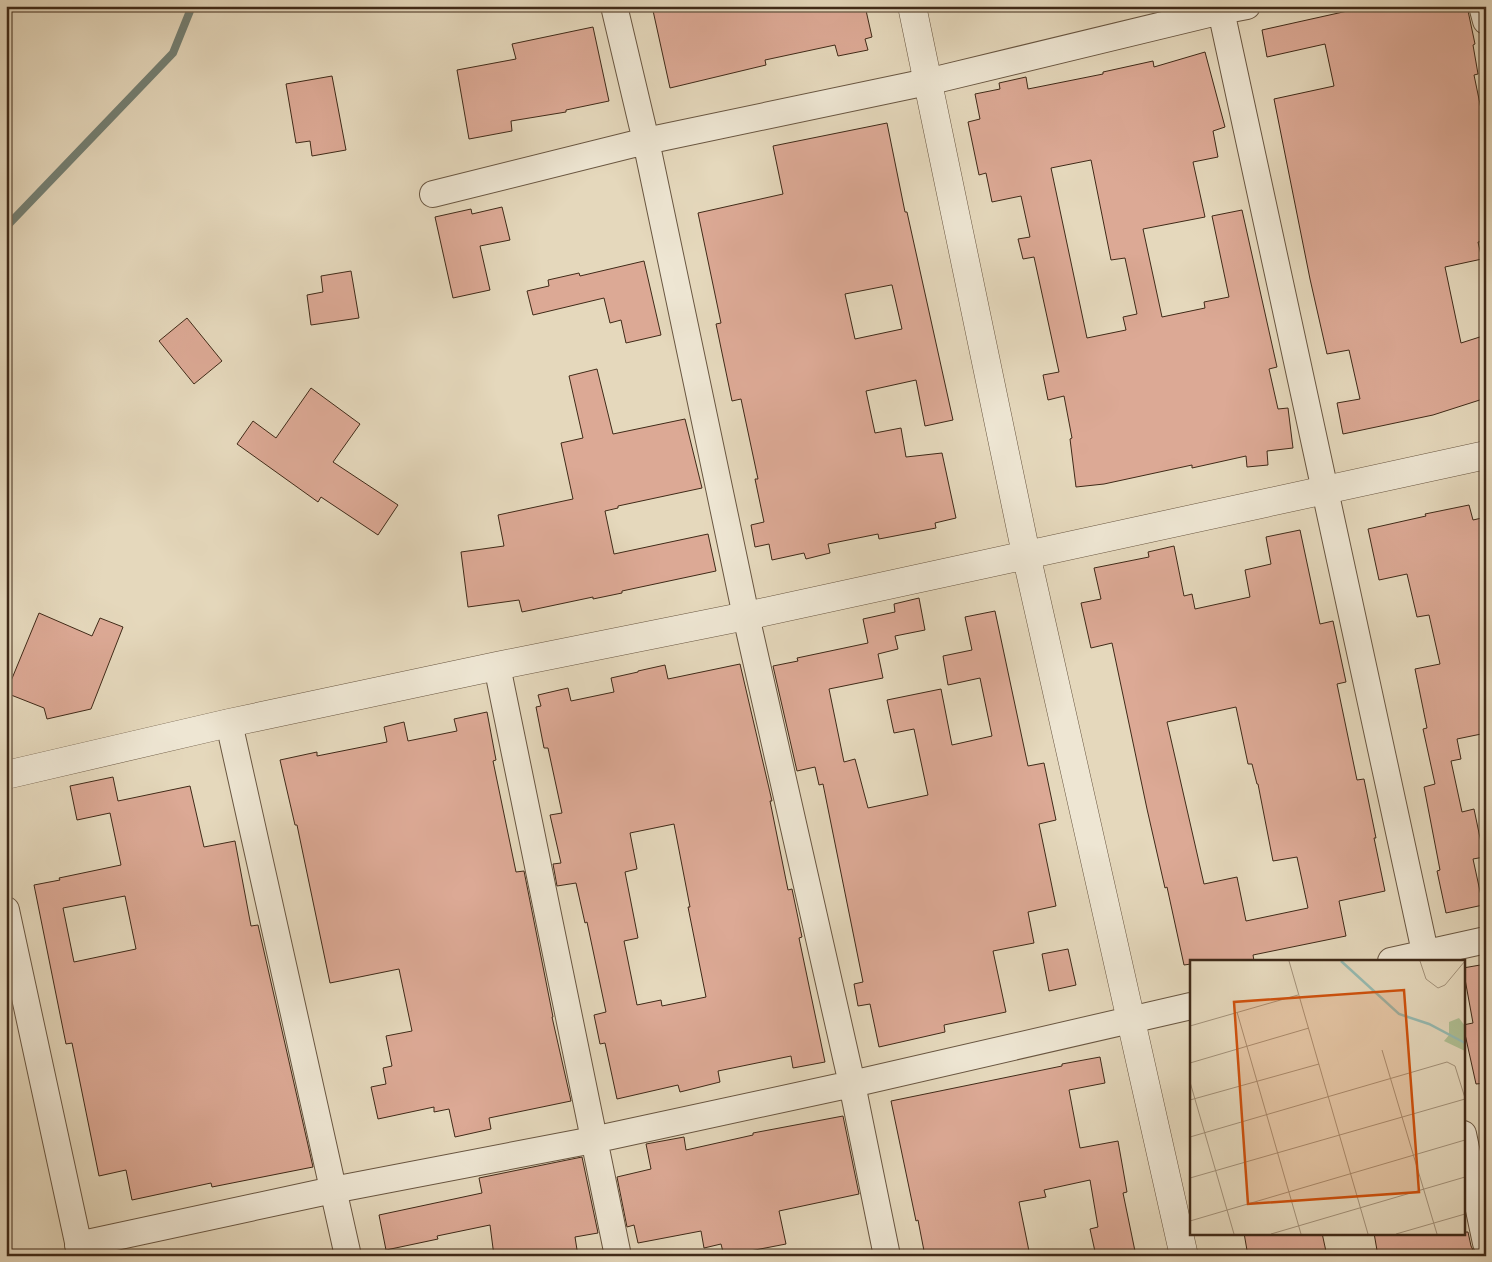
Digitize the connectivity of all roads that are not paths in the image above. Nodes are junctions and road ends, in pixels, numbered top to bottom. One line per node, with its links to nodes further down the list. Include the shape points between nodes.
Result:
1 (614, 6): 8 (street)
2 (912, 6): 7 (street)
3 (1247, 6): 5 (street)
4 (1482, 6): 6 (street)
5 (1221, 9): 7 (street); 11 (street)
6 (1486, 20)
7 (927, 82): 8 (street); 12 (street)
8 (646, 141): 9 (street); 13 (street)
9 (432, 194)
10 (1486, 455): 11 (street)
11 (1325, 490): 12 (street); 19 (street)
12 (1026, 554): 13 (street); 22 (street)
13 (746, 616): 14 (street); 23 (street)
14 (497, 666): 15 (street); 25 (street)
15 (229, 723): 16 (street); 26 (street)
16 (6, 775)
17 (6, 910): 28 (street)
18 (1486, 940): 19 (street)
19 (1427, 957): 20 (street)
20 (1400, 960)
21 (1190, 1006): 22 (street)
22 (1131, 1019): 23 (street); 32 (street)
23 (852, 1084): 25 (street); 31 (street)
24 (1464, 1139): 27 (street)
25 (593, 1140): 26 (street); 30 (street)
26 (333, 1190): 28 (street); 29 (street)
27 (1486, 1243)
28 (80, 1250)
29 (348, 1256)
30 (618, 1256)
31 (887, 1256)
32 (1184, 1256)

